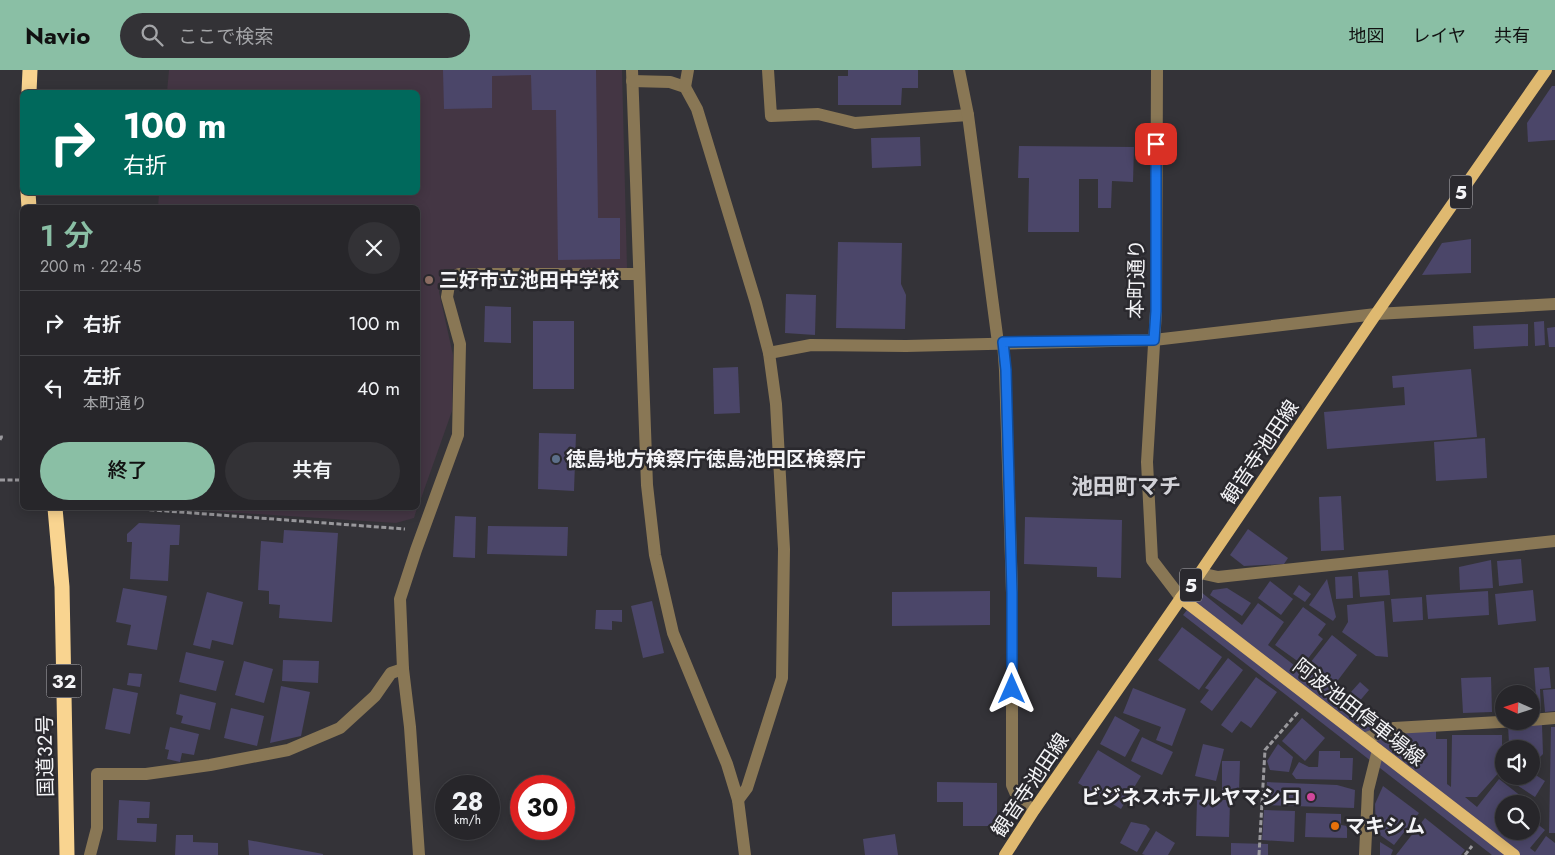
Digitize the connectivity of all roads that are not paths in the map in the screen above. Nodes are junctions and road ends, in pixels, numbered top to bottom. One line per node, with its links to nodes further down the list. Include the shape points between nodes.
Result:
1 (30, 70): 9 (highway)
2 (688, 70): 8 (street)
3 (768, 70): 10 (street, via 771,116 818,114 855,123)
4 (959, 70): 10 (street)
5 (1157, 70): 14 (street, 本町通り)
6 (1546, 70): 13 (main road, 観音寺池田線 / 5)
7 (632, 76): 8 (street); 11 (street)
8 (685, 87): 16 (street, via 697,109)
9 (29, 90)
10 (968, 115): 15 (street)
11 (639, 274): 21 (street, via 459,274 450,279 447,296 460,344 458,434 400,599); 27 (street, via 647,484 655,555 673,633 727,764)
12 (1555, 304): 13 (street)
13 (1376, 314): 14 (street); 19 (main road, 観音寺池田線 / 5)
14 (1154, 340): 15 (street); 20 (street, 本町通り, via 1147,462 1152,560)
15 (1001, 343): 16 (street, via 811,344); 28 (street, via 1006,370 1012,593 1012,785 1019,800)
16 (769, 353): 27 (street, via 776,404 784,549 782,678 748,788)
17 (55, 510): 29 (highway, 国道32号 / 32, via 62,587)
18 (1555, 541): 19 (street, via 1218,577)
19 (1200, 573): 20 (main road, 観音寺池田線 / 5)
20 (1181, 598): 25 (main road, 阿波池田停車場線); 28 (main road, 観音寺池田線 / 5)
21 (403, 669): 30 (street, via 391,673 375,696 340,728 288,750 155,772 98,774 97,828); 31 (street)
22 (1555, 718): 23 (street)
23 (1540, 719)
24 (1495, 722): 25 (street, via 1394,728)
25 (1364, 739): 26 (main road, 阿波池田停車場線)
26 (1378, 750): 34 (street, via 1368,790); 35 (main road, 阿波池田停車場線)
27 (738, 800): 32 (street)
28 (1034, 810): 33 (main road, 観音寺池田線 / 5)
29 (67, 855)
30 (90, 855)
31 (419, 855)
32 (746, 855)
33 (1005, 855)
34 (1365, 855)
35 (1514, 855)

